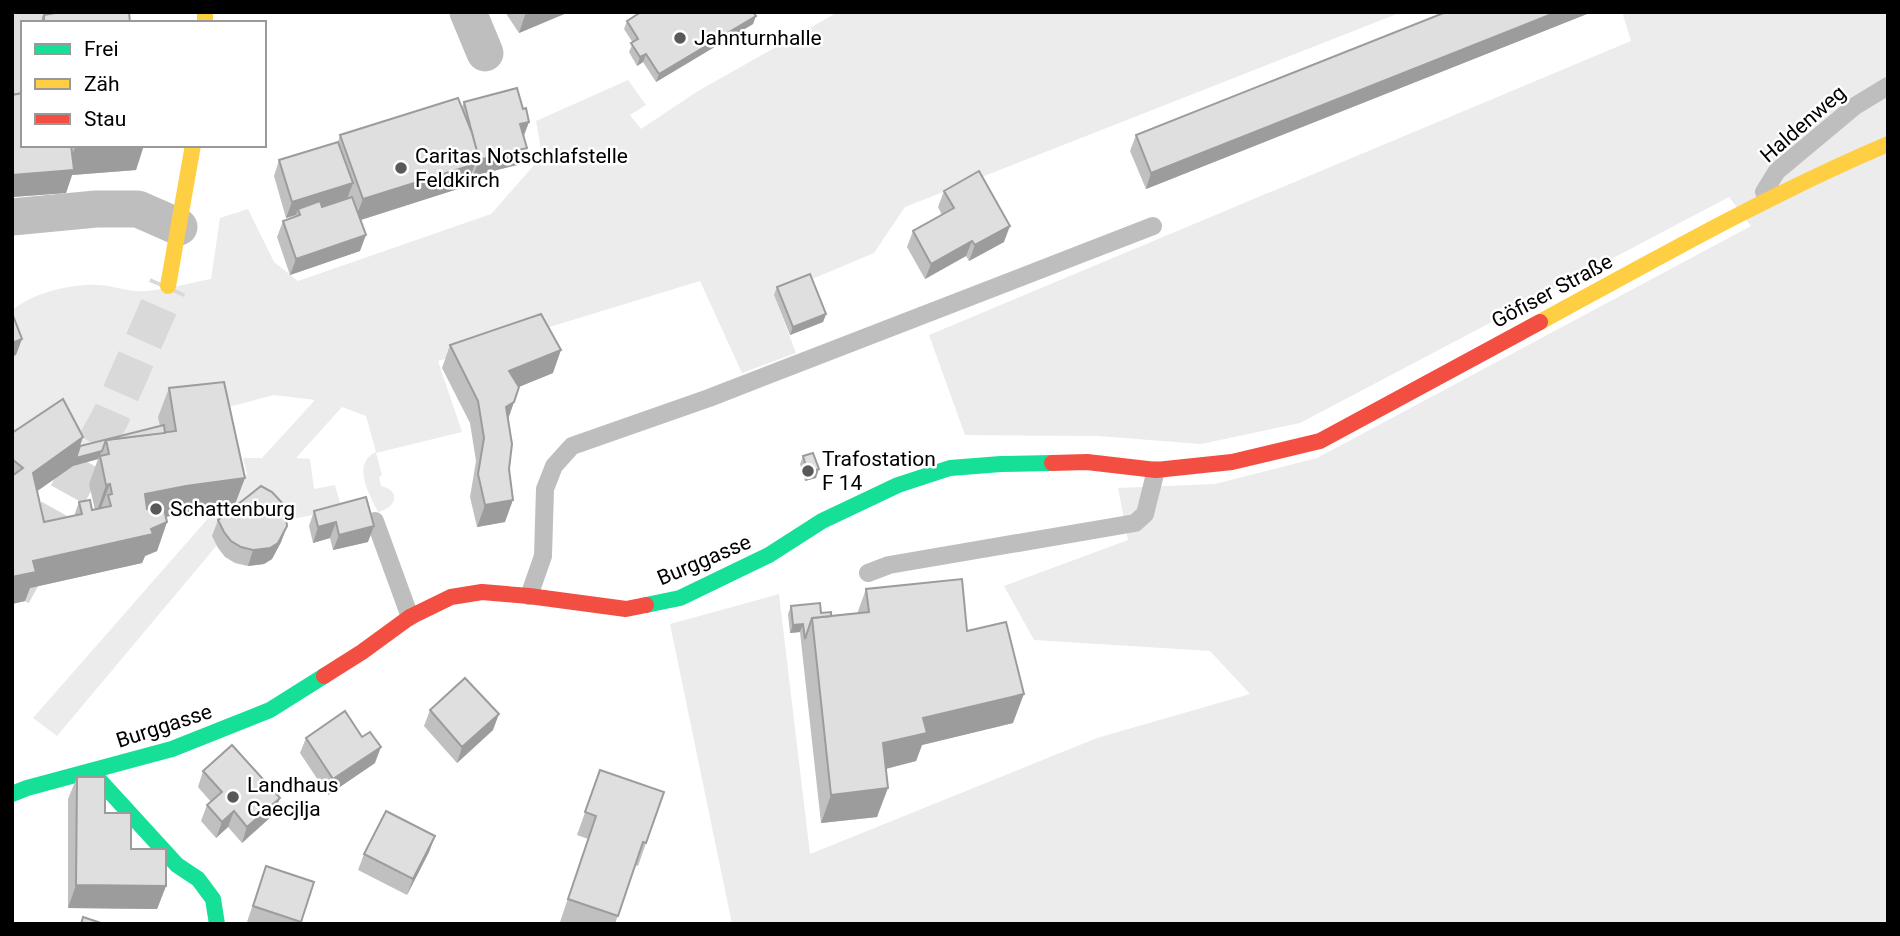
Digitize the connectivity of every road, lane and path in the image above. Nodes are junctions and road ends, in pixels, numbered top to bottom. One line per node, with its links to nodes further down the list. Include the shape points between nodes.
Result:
1 (468, 12): 2 (street)
2 (485, 53)
3 (1888, 86): 6 (lane, Haldenweg, via 1855,106 1777,171)
4 (1888, 144): 6 (main road, Göfiser Straße)
5 (193, 147): 9 (main road)
6 (1756, 205): 11 (main road, Göfiser Straße, via 1320,441)
7 (12, 217): 9 (street, via 138,209)
8 (1153, 226): 15 (lane, via 709,398 572,446 554,466 545,489 543,556)
9 (179, 227): 10 (main road)
10 (168, 286)
11 (1232, 462): 12 (main road, Burggasse)
12 (1156, 470): 14 (lane, via 1145,514 1135,523 889,565); 15 (main road, Burggasse, via 1087,462 950,468 898,485 822,521 769,555 680,598 626,609)
13 (375, 521): 16 (lane)
14 (868, 573)
15 (529, 596): 16 (main road, Burggasse, via 482,593 451,597)
16 (410, 617): 17 (main road, Burggasse, via 270,710 172,749)
17 (91, 771): 18 (main road, Burggasse); 19 (main road, via 177,865 198,879 214,899)
18 (12, 794)
19 (217, 924)

